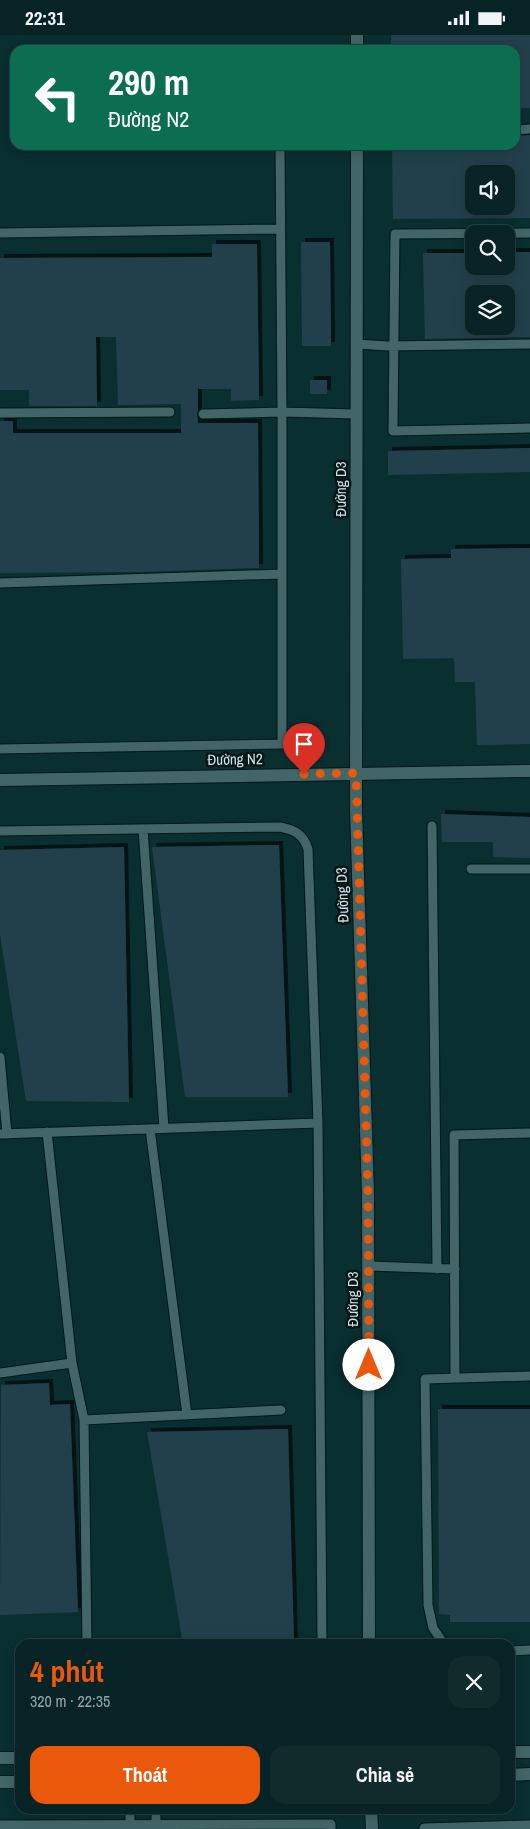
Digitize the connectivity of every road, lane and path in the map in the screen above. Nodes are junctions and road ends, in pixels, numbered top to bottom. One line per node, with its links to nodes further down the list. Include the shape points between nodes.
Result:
1 (280, 150): 3 (lane)
2 (357, 150): 7 (main road, Đường D3)
3 (280, 229): 4 (lane); 10 (lane)
4 (0, 233)
5 (530, 233): 8 (lane, via 395,234)
6 (530, 344): 8 (lane)
7 (356, 345): 8 (lane); 13 (main road, Đường D3)
8 (395, 346): 14 (lane, via 393,431)
9 (170, 412): 11 (lane)
10 (282, 412): 12 (lane); 13 (lane); 15 (lane)
11 (0, 413)
12 (203, 414)
13 (356, 414): 19 (main road, Đường D3)
14 (530, 428)
15 (282, 574): 16 (lane); 17 (lane, via 282,745)
16 (0, 583)
17 (0, 749)
18 (530, 771): 19 (main road, Đường N2)
19 (356, 773): 20 (main road, Đường N2); 33 (main road, Đường D3)
20 (0, 780)
21 (432, 826): 34 (lane)
22 (143, 829): 23 (lane); 27 (lane, via 280,827 300,834 305,841); 28 (lane)
23 (0, 831)
24 (471, 869): 25 (lane)
25 (530, 869)
26 (0, 1057): 32 (lane)
27 (318, 1123): 28 (lane); 44 (lane)
28 (164, 1128): 29 (lane)
29 (150, 1129): 30 (lane); 41 (lane)
30 (47, 1132): 32 (lane); 36 (lane)
31 (530, 1133): 35 (lane, via 454,1135)
32 (4, 1134)
33 (369, 1266): 34 (lane); 45 (main road, Đường D3)
34 (437, 1269): 35 (lane)
35 (455, 1269): 39 (lane)
36 (72, 1363): 37 (lane); 42 (lane)
37 (0, 1373)
38 (530, 1376): 39 (lane)
39 (455, 1378): 46 (lane, via 425,1379 428,1605 433,1629)
40 (282, 1410): 41 (lane)
41 (188, 1415): 42 (lane)
42 (84, 1420): 43 (lane)
43 (87, 1639)
44 (322, 1639)
45 (369, 1639)
46 (440, 1639)
47 (530, 1650): 48 (lane)
48 (515, 1651)
49 (515, 1752): 50 (main road)
50 (530, 1752)
51 (0, 1758): 52 (main road)
52 (15, 1758)
53 (530, 1774): 54 (main road)
54 (515, 1775)
55 (0, 1782): 56 (main road)
56 (15, 1782)
57 (130, 1814): 62 (lane)
58 (156, 1814): 63 (lane)
59 (371, 1814): 67 (main road)
60 (0, 1825): 62 (lane)
61 (530, 1825): 65 (lane)
62 (130, 1827): 63 (lane)
63 (156, 1827): 66 (lane, via 331,1824)
64 (424, 1827): 65 (lane)
65 (457, 1828)
66 (331, 1829)
67 (372, 1829)

